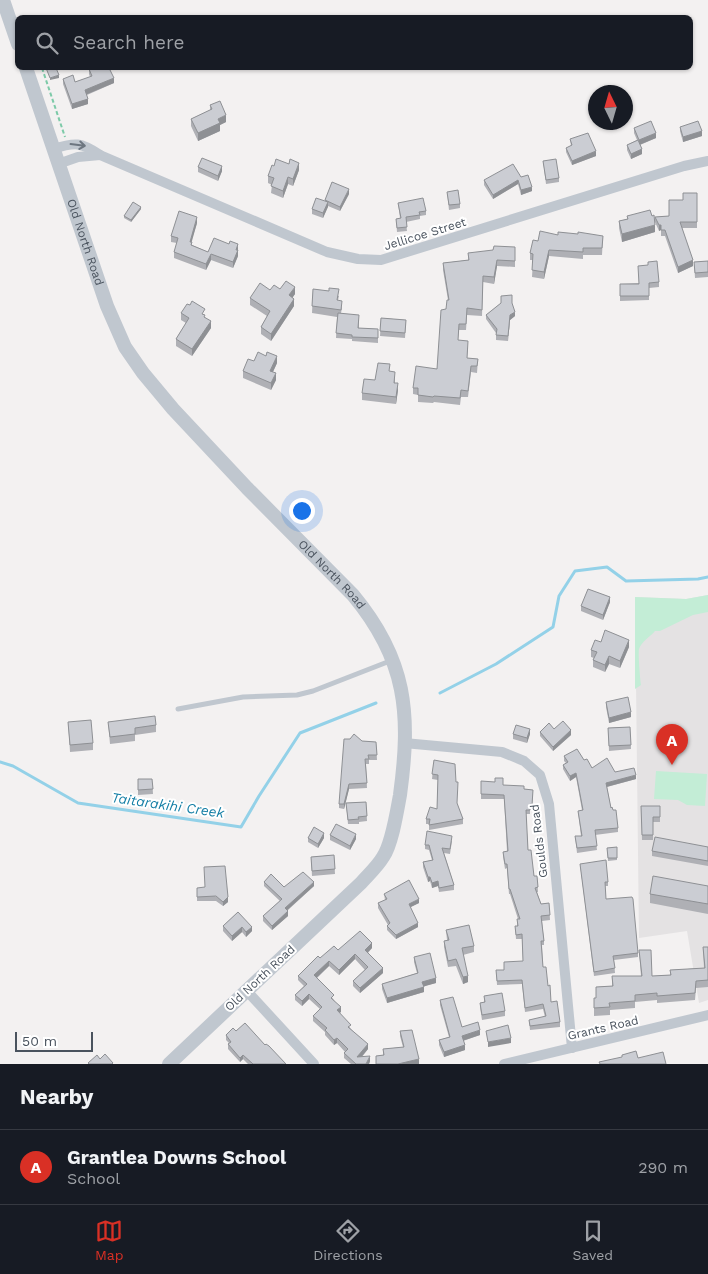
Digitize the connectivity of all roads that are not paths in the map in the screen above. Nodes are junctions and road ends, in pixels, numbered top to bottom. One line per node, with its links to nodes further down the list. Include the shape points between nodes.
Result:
1 (3, 0): 2 (street)
2 (15, 35)
3 (27, 70): 4 (street, Old North Road)
4 (53, 149): 5 (street, Jellicoe Street, one-way to 5, via 78,143); 7 (street, Old North Road)
5 (100, 155): 6 (street, Jellicoe Street, via 327,252 381,260); 7 (street, Jellicoe Street, via 78,157)
6 (708, 161)
7 (58, 164): 8 (street, Old North Road, via 112,320 139,367 173,409 247,488 353,595 379,631)
8 (393, 660): 9 (lane, via 297,695 243,697); 10 (street, Old North Road, via 404,705)
9 (178, 709)
10 (404, 744): 11 (street, Old North Road, via 397,818 384,856 361,883); 13 (street, Goulds Road, via 502,752 524,761 540,775 549,804)
11 (247, 991): 14 (street, Old North Road); 15 (street)
12 (708, 1015): 13 (street, Grants Road)
13 (572, 1048): 16 (street, Grants Road)
14 (169, 1064)
15 (314, 1064)
16 (504, 1064)

